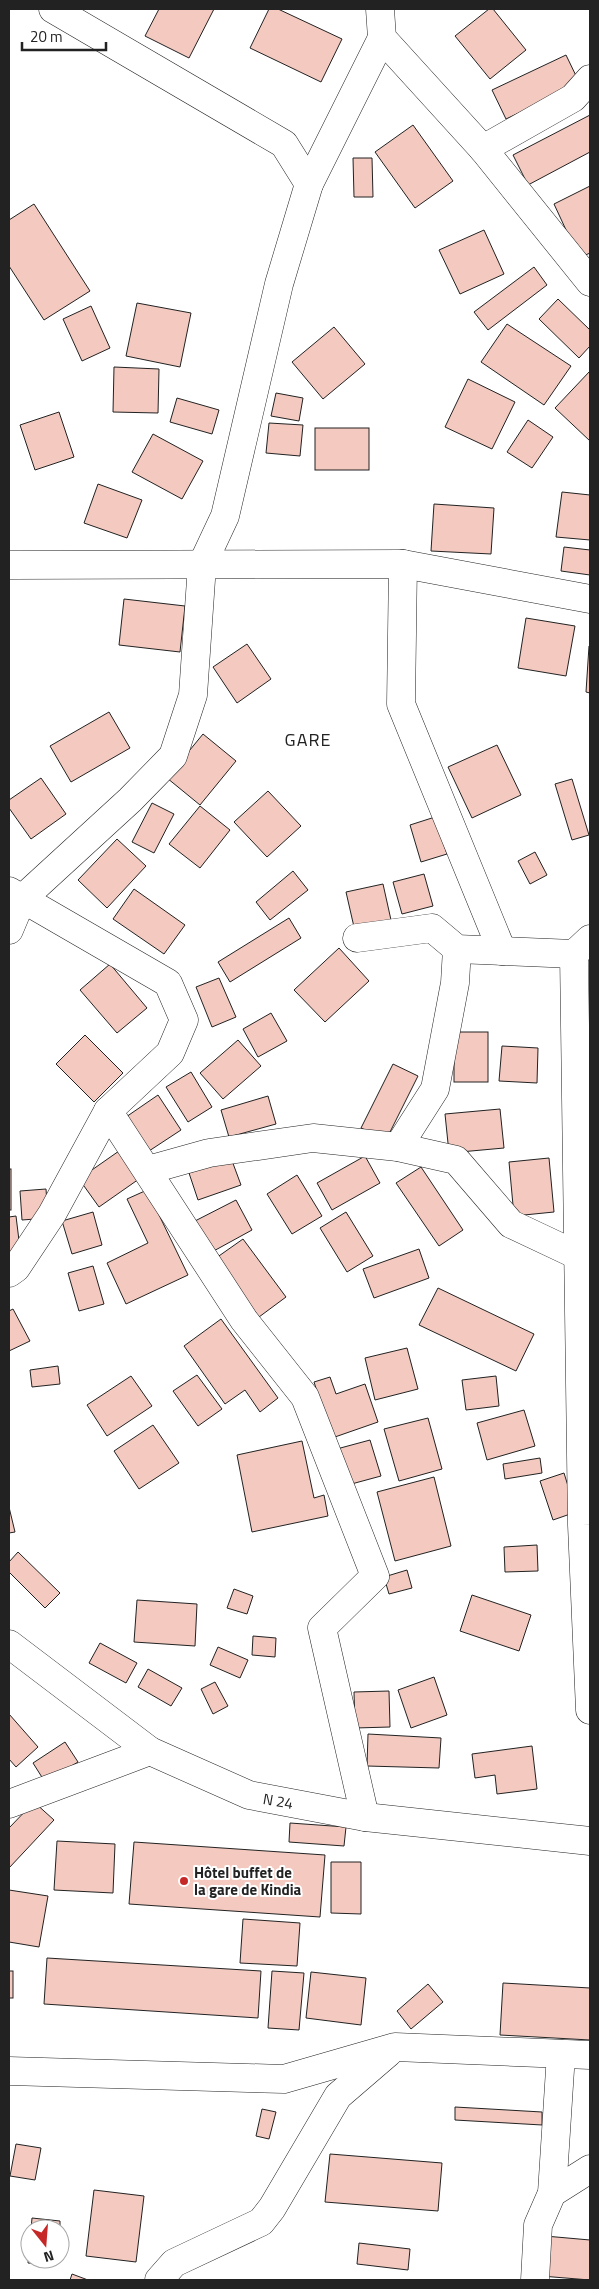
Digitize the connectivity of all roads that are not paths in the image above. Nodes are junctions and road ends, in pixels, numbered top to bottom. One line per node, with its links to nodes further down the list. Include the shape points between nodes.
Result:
1 (53, 9): 6 (street, via 284,144)
2 (380, 9): 3 (street)
3 (382, 38): 5 (street); 6 (street)
4 (590, 79): 5 (street, via 573,98)
5 (483, 149): 7 (street)
6 (309, 184): 10 (street, via 279,284 226,516)
7 (590, 282)
8 (403, 564): 10 (street); 11 (street); 17 (street, via 401,704)
9 (9, 565): 10 (street)
10 (202, 565): 12 (street, via 193,695 173,756 130,800)
11 (590, 599)
12 (15, 895): 13 (street); 18 (street, via 168,983 184,1020 170,1053)
13 (9, 930)
14 (358, 938): 16 (street, via 432,928)
15 (582, 946): 17 (street); 21 (street)
16 (457, 949): 17 (street); 19 (street, via 455,983 435,1089)
17 (502, 951)
18 (108, 1111): 20 (street); 22 (street, via 52,1214)
19 (398, 1147): 20 (street, via 313,1138 209,1153); 21 (street, via 456,1160 511,1224)
20 (148, 1170): 27 (street, via 244,1320 305,1397 375,1576 322,1628)
21 (579, 1256): 24 (street, via 582,1525)
22 (11, 1270)
23 (9, 1644): 25 (street, N 24)
24 (590, 1710)
25 (150, 1751): 26 (street); 27 (street, N 24, via 249,1796)
26 (9, 1804)
27 (365, 1817): 28 (street, N 24)
28 (590, 1841)
29 (395, 2047): 30 (street); 32 (street, via 284,2079); 35 (street, via 338,2096 261,2222 174,2263)
30 (561, 2054): 31 (street); 34 (street)
31 (590, 2055)
32 (9, 2071)
33 (590, 2169): 34 (street)
34 (552, 2193): 36 (street, via 538,2225)
35 (159, 2280)
36 (535, 2280)

